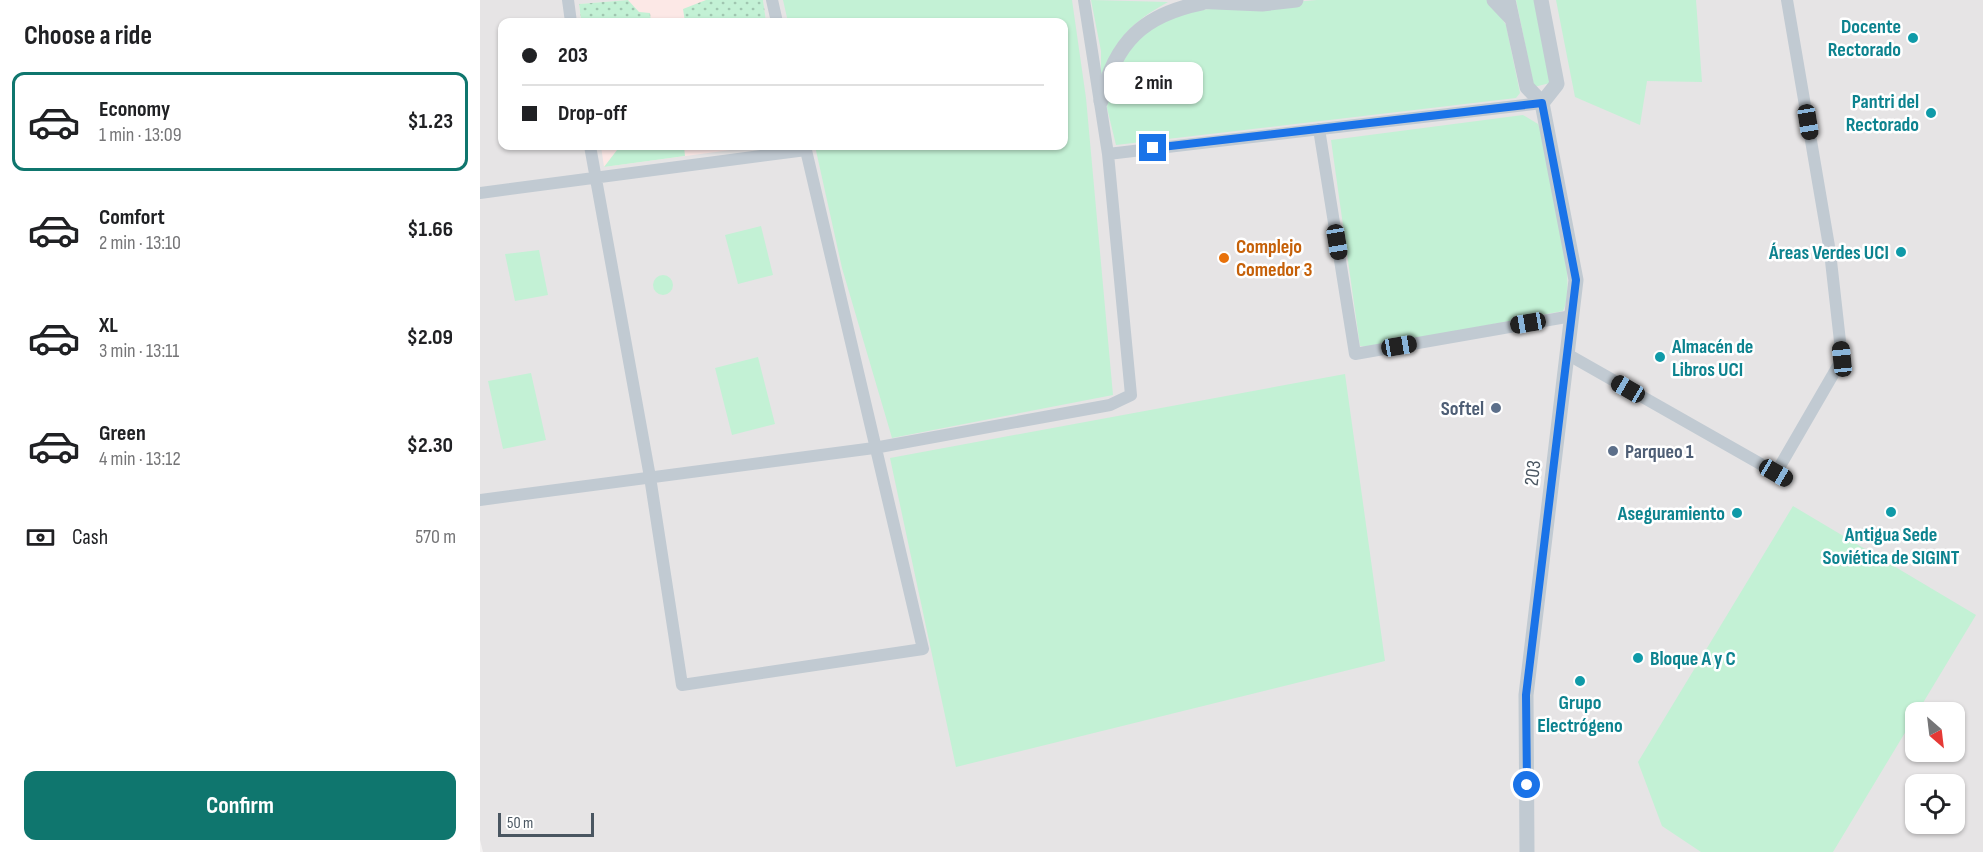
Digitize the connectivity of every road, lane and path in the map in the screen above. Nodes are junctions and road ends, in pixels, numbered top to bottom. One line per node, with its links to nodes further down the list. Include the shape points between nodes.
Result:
1 (568, 0): 10 (street)
2 (772, 0): 11 (street)
3 (1084, 0): 13 (street)
4 (1296, 0): 9 (street, via 1262,4)
5 (1494, 0): 12 (street)
6 (1508, 0): 12 (street)
7 (1541, 0): 14 (street, via 1557,84)
8 (1787, 0): 25 (street, via 1830,252 1842,359)
9 (1196, 2): 13 (street, via 1136,33 1119,51)
10 (570, 18)
11 (776, 18)
12 (1512, 19): 14 (street, via 1527,87)
13 (1101, 100): 19 (street)
14 (1542, 103): 15 (street); 22 (street, 203, via 1576,280)
15 (1319, 129): 19 (street); 22 (street, via 1355,354)
16 (591, 150): 20 (street)
17 (792, 150): 20 (street)
18 (806, 150): 24 (street)
19 (1108, 154): 24 (street, via 1131,395 1110,405)
20 (595, 178): 21 (street); 26 (street)
21 (480, 193)
22 (1572, 316): 23 (street, 203)
23 (1567, 354): 25 (street); 29 (street, 203, via 1526,695)
24 (874, 448): 26 (street); 26 (street, via 923,649 682,685)
25 (1776, 473): 27 (street)
26 (650, 477): 28 (street)
27 (1787, 479)
28 (480, 500)
29 (1527, 852)

